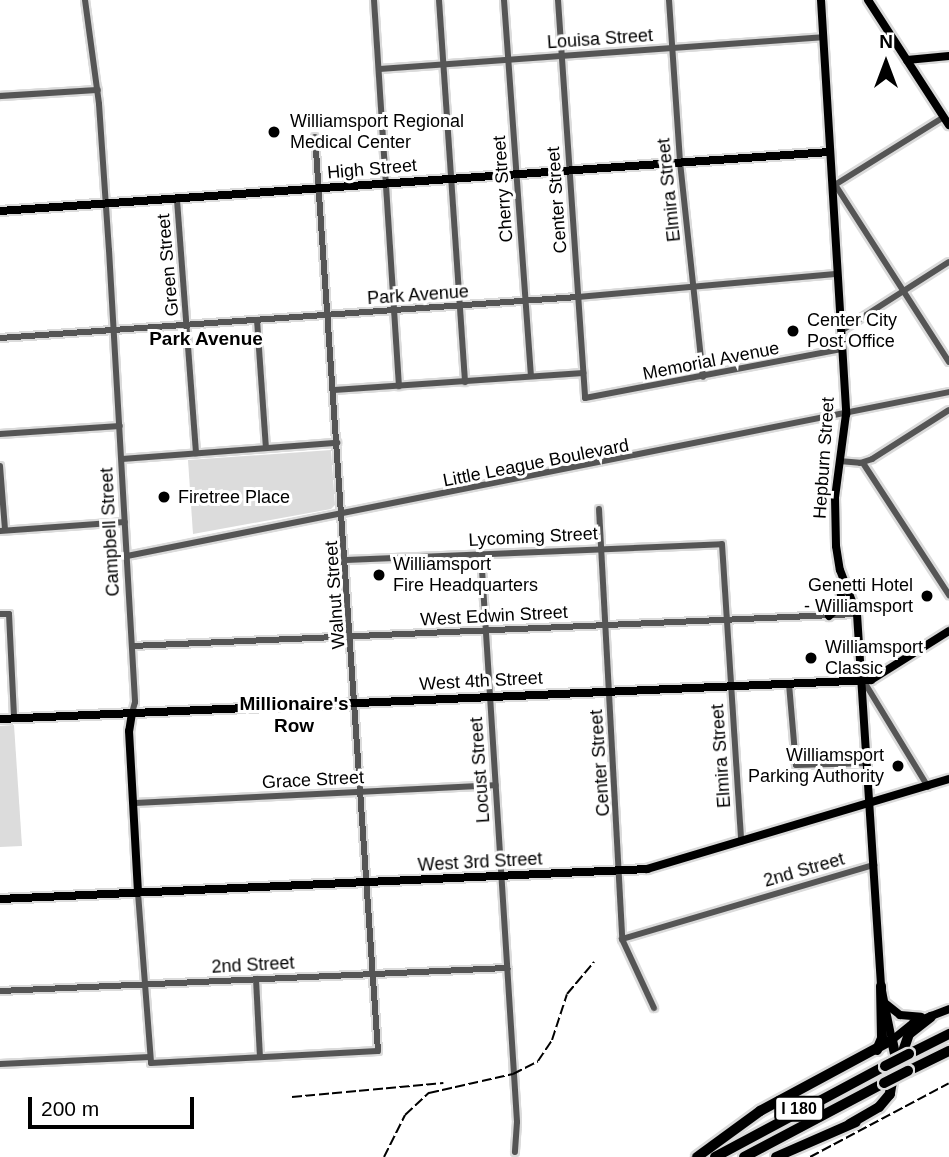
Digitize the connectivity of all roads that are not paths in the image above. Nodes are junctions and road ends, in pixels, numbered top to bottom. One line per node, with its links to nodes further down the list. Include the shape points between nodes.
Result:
1 (85, 0): 17 (street, Campbell Street)
2 (374, 0): 16 (street)
3 (439, 0): 15 (street)
4 (504, 0): 13 (street, Cherry Street)
5 (558, 0): 12 (street, Center Street)
6 (669, 0): 10 (street, Elmira Street)
7 (821, 0): 9 (main road, Hepburn Street)
8 (868, 0): 14 (main road)
9 (823, 37): 10 (street, Louisa Street); 21 (main road, Hepburn Street)
10 (673, 48): 12 (street, Louisa Street); 22 (street, Elmira Street)
11 (949, 56): 14 (main road)
12 (562, 57): 13 (street, Louisa Street); 23 (street, Center Street)
13 (508, 60): 15 (street, Louisa Street); 24 (street, Cherry Street)
14 (907, 60): 19 (main road)
15 (443, 64): 16 (street, Louisa Street); 25 (street)
16 (379, 69): 26 (street)
17 (98, 90): 18 (street); 30 (street, Campbell Street)
18 (0, 96)
19 (946, 121): 27 (street)
20 (315, 137): 28 (street, Walnut Street)
21 (830, 152): 22 (main road, High Street); 27 (main road, Hepburn Street)
22 (680, 162): 23 (main road, High Street); 34 (street, Elmira Street)
23 (570, 171): 24 (main road, High Street); 36 (street, Center Street)
24 (516, 174): 25 (main road, High Street); 37 (street, Cherry Street)
25 (451, 179): 26 (main road, High Street); 38 (street)
26 (387, 184): 28 (main road, High Street); 39 (street)
27 (834, 186): 33 (main road, Hepburn Street); 35 (street)
28 (319, 189): 29 (main road, High Street); 40 (street, Walnut Street)
29 (177, 200): 30 (main road, High Street); 42 (street, Green Street)
30 (106, 205): 31 (main road, High Street); 43 (street, Campbell Street)
31 (0, 211)
32 (949, 262): 35 (street)
33 (838, 274): 34 (street, Park Avenue); 44 (main road, Hepburn Street)
34 (693, 287): 36 (street, Park Avenue); 50 (street, Elmira Street)
35 (904, 291): 44 (street); 47 (street)
36 (578, 298): 37 (street, Park Avenue); 48 (street, Center Street)
37 (525, 301): 38 (street, Park Avenue); 49 (street, Cherry Street)
38 (460, 306): 39 (street, Park Avenue); 51 (street)
39 (394, 310): 40 (street, Park Avenue); 52 (street)
40 (329, 315): 41 (street, Park Avenue); 53 (street, Walnut Street)
41 (257, 320): 42 (street, Park Avenue); 61 (street)
42 (187, 326): 43 (street, Park Avenue); 62 (street, Green Street)
43 (115, 331): 45 (street, Park Avenue); 58 (street, Campbell Street)
44 (841, 331): 46 (main road, Hepburn Street)
45 (0, 338)
46 (842, 349): 50 (street, Memorial Avenue); 57 (main road, Hepburn Street)
47 (949, 362)
48 (583, 373): 49 (street); 55 (street, Center Street)
49 (530, 376): 51 (street)
50 (703, 377): 55 (street, Memorial Avenue)
51 (465, 382): 52 (street)
52 (399, 386): 53 (street)
53 (334, 390): 60 (street, Walnut Street)
54 (949, 392): 57 (street, Little League Boulevard)
55 (585, 398)
56 (949, 410): 65 (street)
57 (846, 414): 64 (main road, Hepburn Street); 68 (street, Little League Boulevard)
58 (120, 426): 59 (street); 63 (street, Campbell Street)
59 (0, 434)
60 (337, 443): 61 (street); 68 (street, Walnut Street)
61 (266, 448): 62 (street)
62 (196, 453): 63 (street)
63 (122, 459): 69 (street, Campbell Street)
64 (839, 461): 65 (street); 76 (main road, Hepburn Street, via 835,533)
65 (863, 463): 77 (street)
66 (0, 466): 70 (street)
67 (599, 509): 72 (street, Center Street)
68 (343, 516): 74 (street, Little League Boulevard); 75 (street, Walnut Street)
69 (125, 522): 70 (street); 74 (street, Campbell Street)
70 (3, 531)
71 (722, 544): 72 (street, Lycoming Street); 81 (street, Elmira Street)
72 (601, 548): 73 (street, Lycoming Street); 82 (street, Center Street)
73 (481, 554): 75 (street, Lycoming Street); 83 (street, Locust Street)
74 (127, 556): 86 (street, Campbell Street)
75 (346, 560): 85 (street, Walnut Street)
76 (840, 570): 79 (main road, Hepburn Street); 80 (main road, via 842,604)
77 (949, 595)
78 (0, 614): 94 (street, via 9,614)
79 (857, 614): 80 (street, West Edwin Street); 87 (main road, Hepburn Street)
80 (829, 616): 81 (street, West Edwin Street)
81 (726, 620): 82 (street, West Edwin Street); 89 (street, Elmira Street)
82 (606, 625): 83 (street, West Edwin Street); 90 (street, Center Street)
83 (486, 631): 85 (street, West Edwin Street); 91 (street, Locust Street)
84 (949, 631): 87 (main road, West 4th Street, via 878,676)
85 (352, 636): 86 (street, West Edwin Street); 92 (street, Walnut Street)
86 (132, 646): 93 (street, Campbell Street)
87 (863, 680): 88 (main road, West 4th Street); 96 (main road, Hepburn Street); 99 (street)
88 (789, 684): 89 (main road, West 4th Street); 96 (street, via 796,765)
89 (731, 686): 90 (main road, West 4th Street); 103 (street, Elmira Street)
90 (610, 690): 91 (main road, West 4th Street); 105 (street, Center Street)
91 (490, 696): 92 (main road, West 4th Street); 98 (street, Locust Street)
92 (355, 702): 93 (main road, West 4th Street); 100 (street, Walnut Street)
93 (132, 713): 94 (main road, West 4th Street); 101 (main road, Campbell Street)
94 (14, 718): 95 (main road, West 4th Street)
95 (0, 719)
96 (867, 763): 102 (main road, Hepburn Street)
97 (949, 779): 99 (main road, West 3rd Street)
98 (496, 785): 100 (street, Grace Street); 106 (street, Locust Street)
99 (928, 787): 102 (main road, West 3rd Street)
100 (361, 792): 101 (street, Grace Street); 107 (street, Walnut Street)
101 (133, 803): 108 (main road, Campbell Street)
102 (870, 804): 103 (main road, West 3rd Street); 104 (main road, Hepburn Street)
103 (741, 841): 105 (main road, West 3rd Street, via 657,866)
104 (874, 865): 110 (street, 2nd Street); 115 (main road, Hepburn Street)
105 (621, 871): 106 (main road, West 3rd Street); 110 (street, Center Street)
106 (501, 876): 107 (main road, West 3rd Street); 111 (street, Locust Street)
107 (368, 883): 108 (main road, West 3rd Street); 112 (street, Walnut Street)
108 (138, 893): 109 (main road, West 3rd Street); 114 (street, Campbell Street)
109 (0, 899)
110 (622, 939): 118 (street, Center Street)
111 (507, 968): 112 (street, 2nd Street); 129 (street, Locust Street)
112 (373, 974): 113 (street, 2nd Street); 125 (street, Walnut Street, via 378,1051)
113 (256, 979): 114 (street, 2nd Street); 125 (street)
114 (144, 984): 116 (street, 2nd Street); 126 (street, Campbell Street)
115 (881, 986): 117 (main road, Hepburn Street); 123 (highway, via 882,1038)
116 (0, 991)
117 (885, 1003): 120 (main road, via 904,1017); 122 (main road, Hepburn Street)
118 (654, 1008)
119 (949, 1009): 120 (main road)
120 (931, 1017): 122 (main road, via 909,1025); 128 (highway, via 904,1042 892,1100 877,1114)
121 (949, 1034): 131 (highway, I 180, bridge)
122 (892, 1040): 123 (highway); 128 (highway, via 895,1059 890,1094 879,1107)
123 (877, 1050): 130 (highway, via 760,1111)
124 (949, 1051): 132 (highway, I 180, bridge)
125 (260, 1057): 126 (street)
126 (150, 1060): 127 (street)
127 (0, 1064)
128 (850, 1124): 133 (highway)
129 (515, 1152)
130 (697, 1157)
131 (715, 1157)
132 (744, 1157)
133 (776, 1157)

